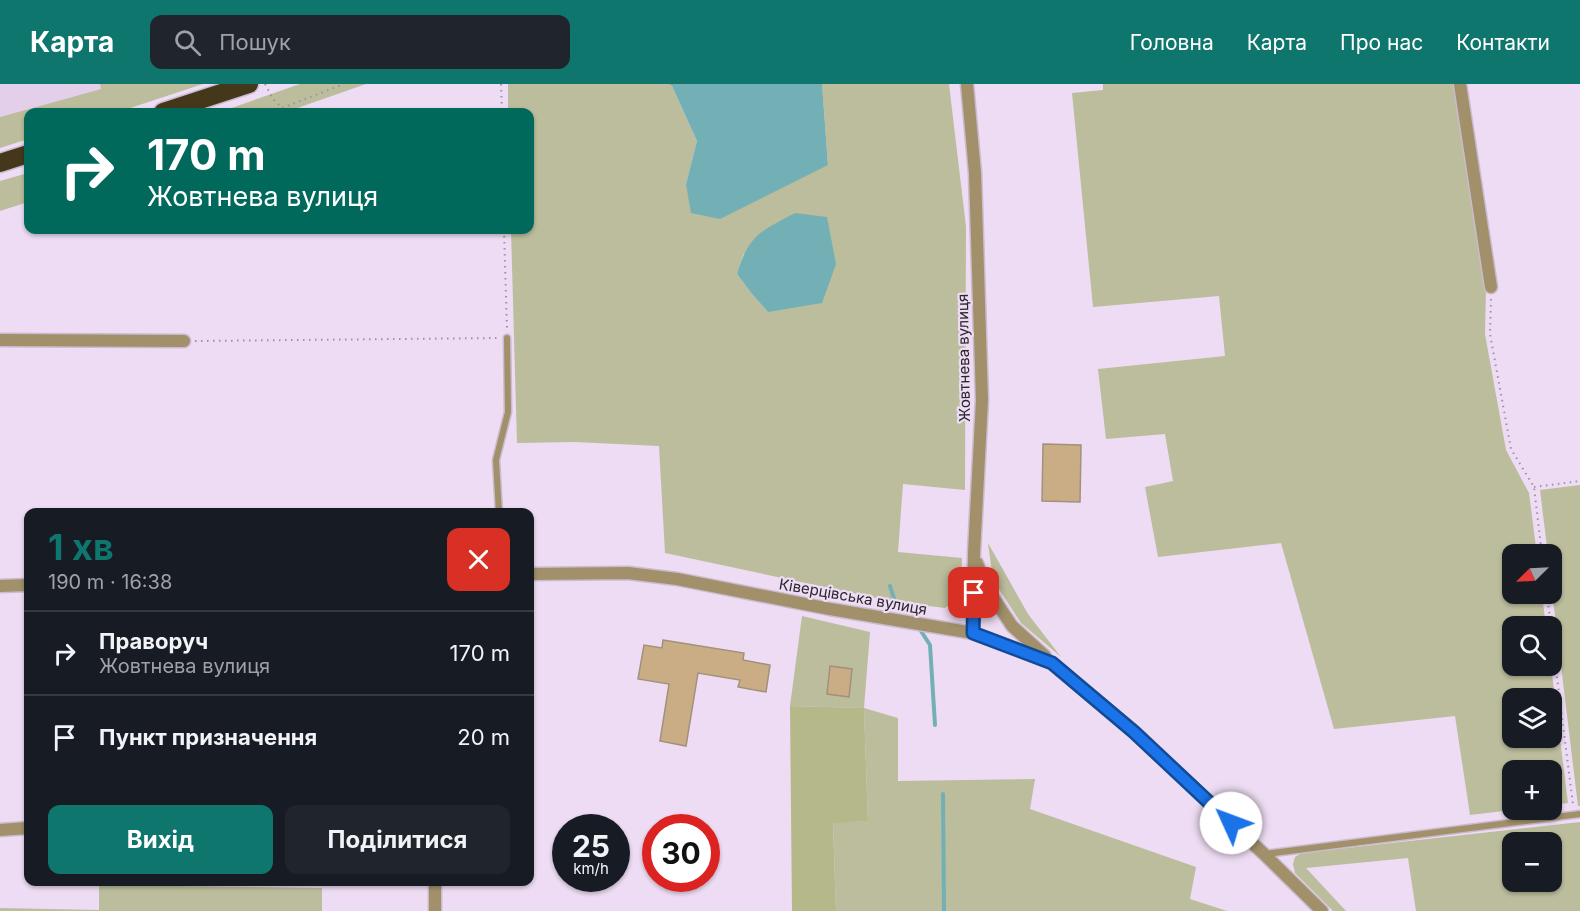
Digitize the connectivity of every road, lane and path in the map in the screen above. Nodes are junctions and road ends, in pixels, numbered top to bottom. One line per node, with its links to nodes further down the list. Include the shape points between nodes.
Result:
1 (249, 84): 7 (highway)
2 (265, 84): 3 (path, via 282,108)
3 (344, 84)
4 (501, 84): 8 (path)
5 (967, 84): 20 (street, Жовтнева вулиця, via 975,172 982,400)
6 (1460, 84): 12 (street)
7 (175, 108)
8 (502, 108)
9 (24, 155): 10 (highway)
10 (0, 163)
11 (504, 234): 13 (path)
12 (1491, 287): 17 (path, via 1490,334 1511,449)
13 (507, 338): 15 (path); 18 (lane, via 508,412 496,460)
14 (0, 340): 15 (street)
15 (184, 342)
16 (1580, 481): 17 (path)
17 (1534, 487): 19 (path)
18 (499, 508)
19 (1541, 544)
20 (974, 554): 24 (street, Жовтнева вулиця); 25 (street, via 985,585 1012,626)
21 (534, 574): 24 (street, Ківерцівська вулиця, via 628,573 677,579)
22 (24, 585): 23 (street)
23 (0, 586)
24 (973, 633): 25 (street, Ківерцівська вулиця)
25 (1052, 663): 30 (street, Ківерцівська вулиця, via 1134,732)
26 (1558, 676): 27 (path)
27 (1577, 815): 30 (lane)
28 (24, 828): 29 (street)
29 (0, 830)
30 (1264, 854): 33 (street, Ківерцівська вулиця)
31 (435, 886): 32 (street)
32 (435, 911)
33 (1322, 911)

